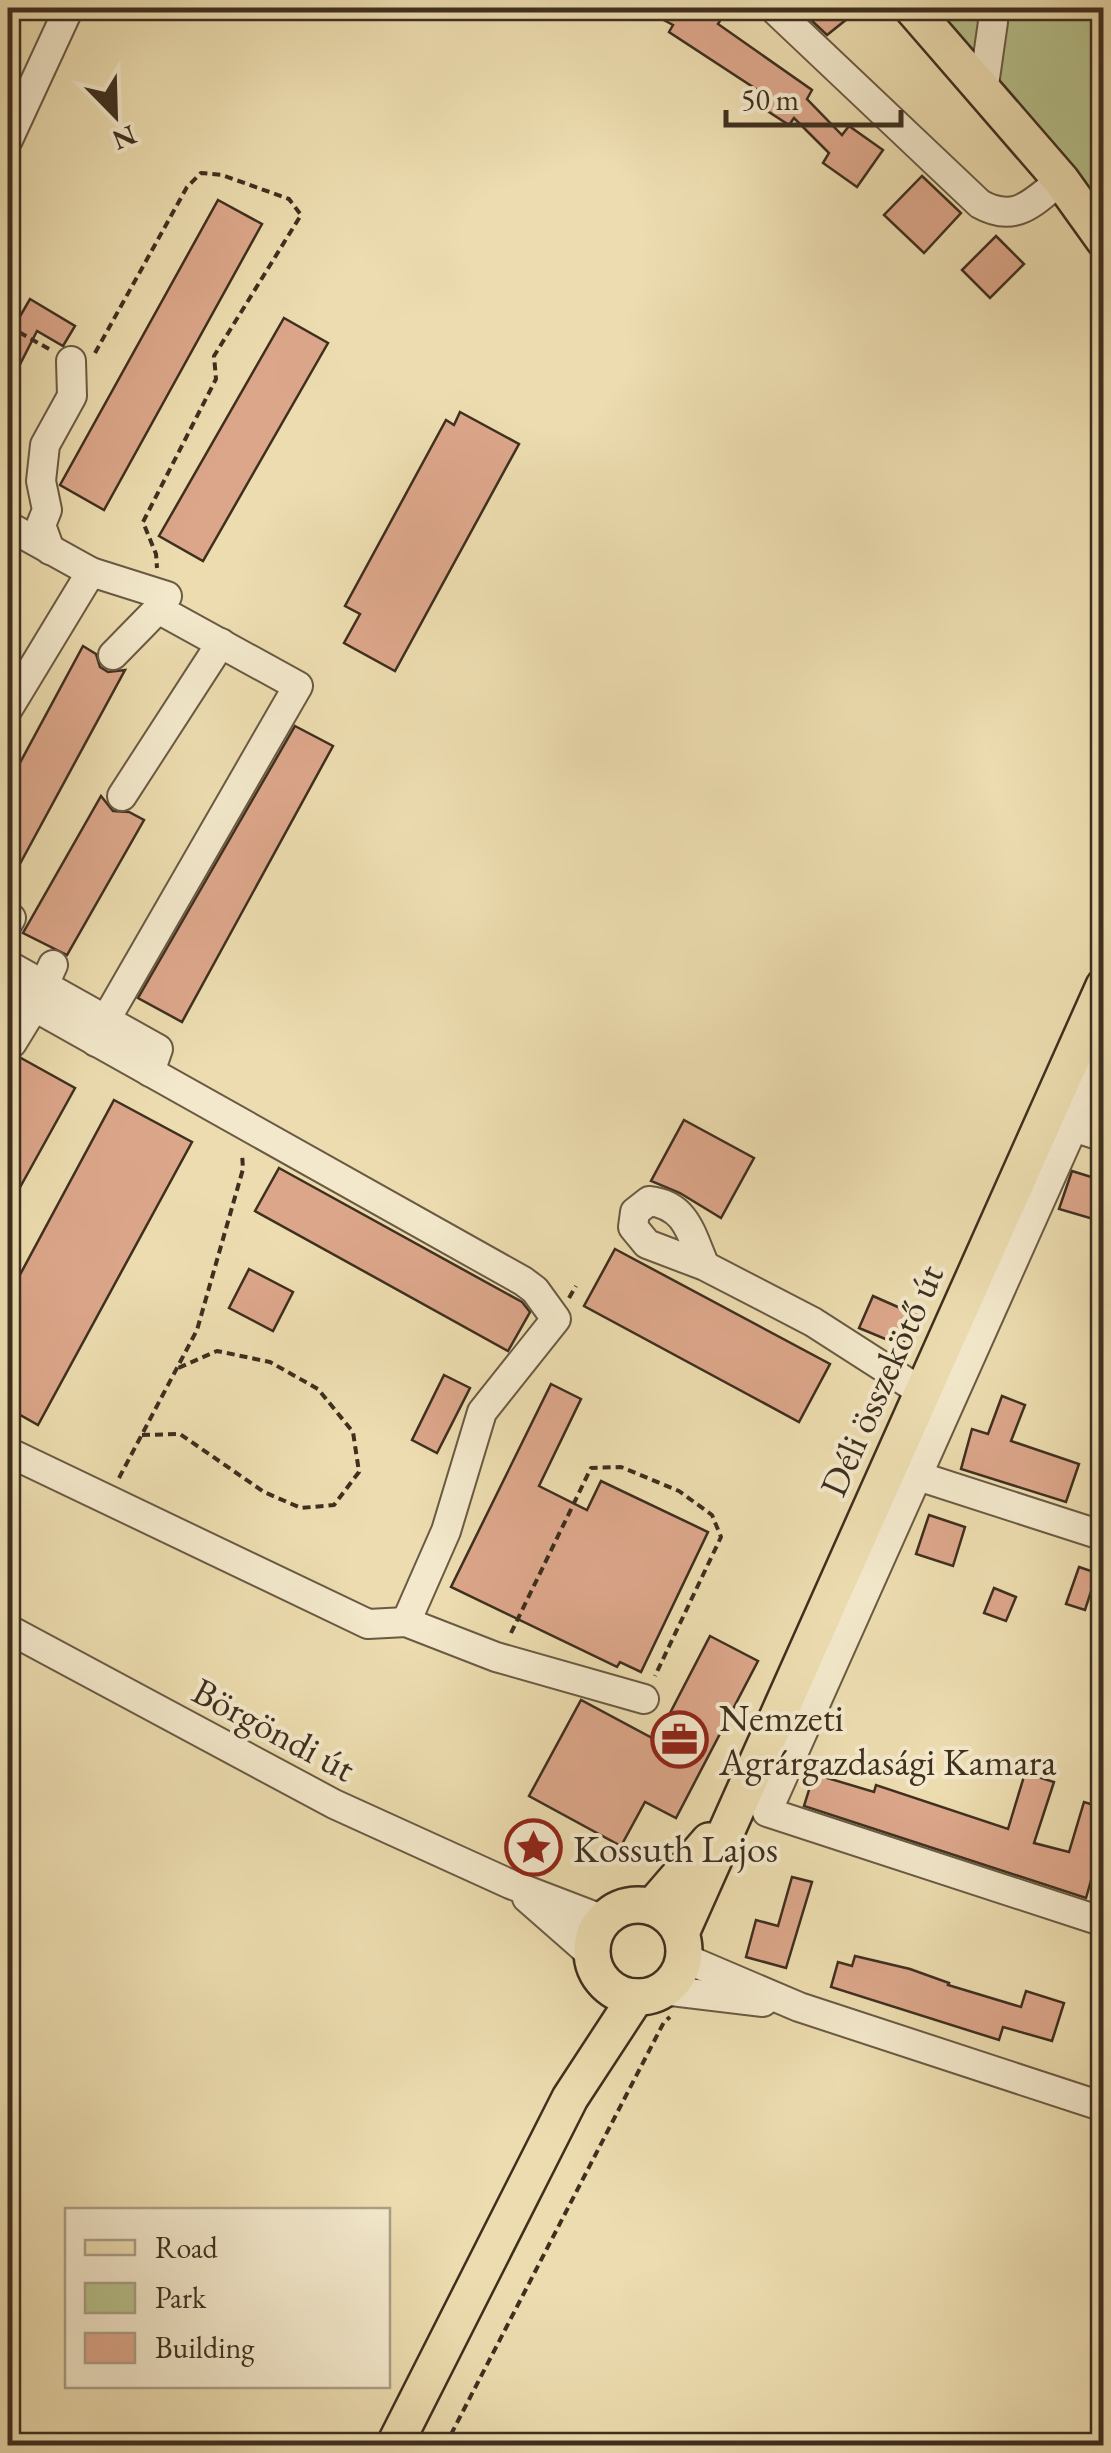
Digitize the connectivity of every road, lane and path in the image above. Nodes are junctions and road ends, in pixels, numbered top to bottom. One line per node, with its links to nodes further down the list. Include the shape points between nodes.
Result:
1 (69, 8): 6 (street)
2 (774, 8): 7 (street, via 980,204 1016,213)
3 (912, 8): 5 (main road)
4 (992, 8): 5 (street)
5 (983, 92): 7 (main road)
6 (8, 140)
7 (1061, 180): 8 (main road)
8 (1104, 240)
9 (8, 326): 10 (path)
10 (72, 360): 12 (street, via 72,396 45,445 42,525); 14 (path, via 98,352 200,174 289,198 300,214 214,356 216,380 143,522 156,554)
11 (8, 526): 12 (street)
12 (50, 550): 13 (street)
13 (91, 572): 14 (street); 17 (street)
14 (162, 602): 15 (street); 16 (street)
15 (221, 644): 18 (street); 23 (street, via 298,686)
16 (113, 655)
17 (8, 709)
18 (122, 796)
19 (8, 966): 20 (street)
20 (43, 986): 22 (street); 23 (street); 24 (street)
21 (1104, 986): 31 (main road, Déli összekötő út)
22 (8, 992)
23 (100, 1031): 26 (street, via 150,1072)
24 (12, 1043)
25 (1104, 1058): 27 (street)
26 (241, 1123): 30 (path, via 242,1169 197,1330); 37 (street, via 523,1281 556,1319 482,1412 446,1531)
27 (1073, 1127): 28 (street); 34 (street)
28 (1104, 1137)
29 (705, 1266): 31 (street, via 813,1322)
30 (176, 1369): 32 (path); 32 (path, via 217,1351 270,1362 318,1388 352,1432 360,1472 334,1505 300,1508 264,1492 180,1434)
31 (922, 1392): 41 (main road, Déli összekötő út)
32 (142, 1435): 35 (path)
33 (8, 1452): 35 (street)
34 (918, 1476): 36 (street); 41 (street)
35 (108, 1500): 37 (street, via 368,1624)
36 (1104, 1536)
37 (406, 1622): 39 (street)
38 (8, 1629): 42 (street, Börgöndi út, via 334,1804)
39 (496, 1657): 40 (street); 40 (path, via 591,1468 621,1468 679,1491 712,1515 721,1537)
40 (644, 1699)
41 (751, 1811): 43 (main road, Déli összekötő út); 45 (street); 46 (main road, Déli összekötő út)
42 (510, 1884): 44 (street, Börgöndi út); 47 (street, Börgöndi út)
43 (652, 1907): 44 (main road, via 626,1906); 46 (main road, via 670,1916)
44 (604, 1920): 47 (main road, via 592,1943)
45 (1104, 1922)
46 (682, 1945): 47 (main road, via 677,1976); 49 (street)
47 (624, 1981): 48 (street); 51 (main road)
48 (700, 1992): 49 (street); 52 (path, via 694,2005 664,2022)
49 (799, 2007): 50 (street)
50 (1104, 2107)
51 (394, 2446)
52 (445, 2446)

